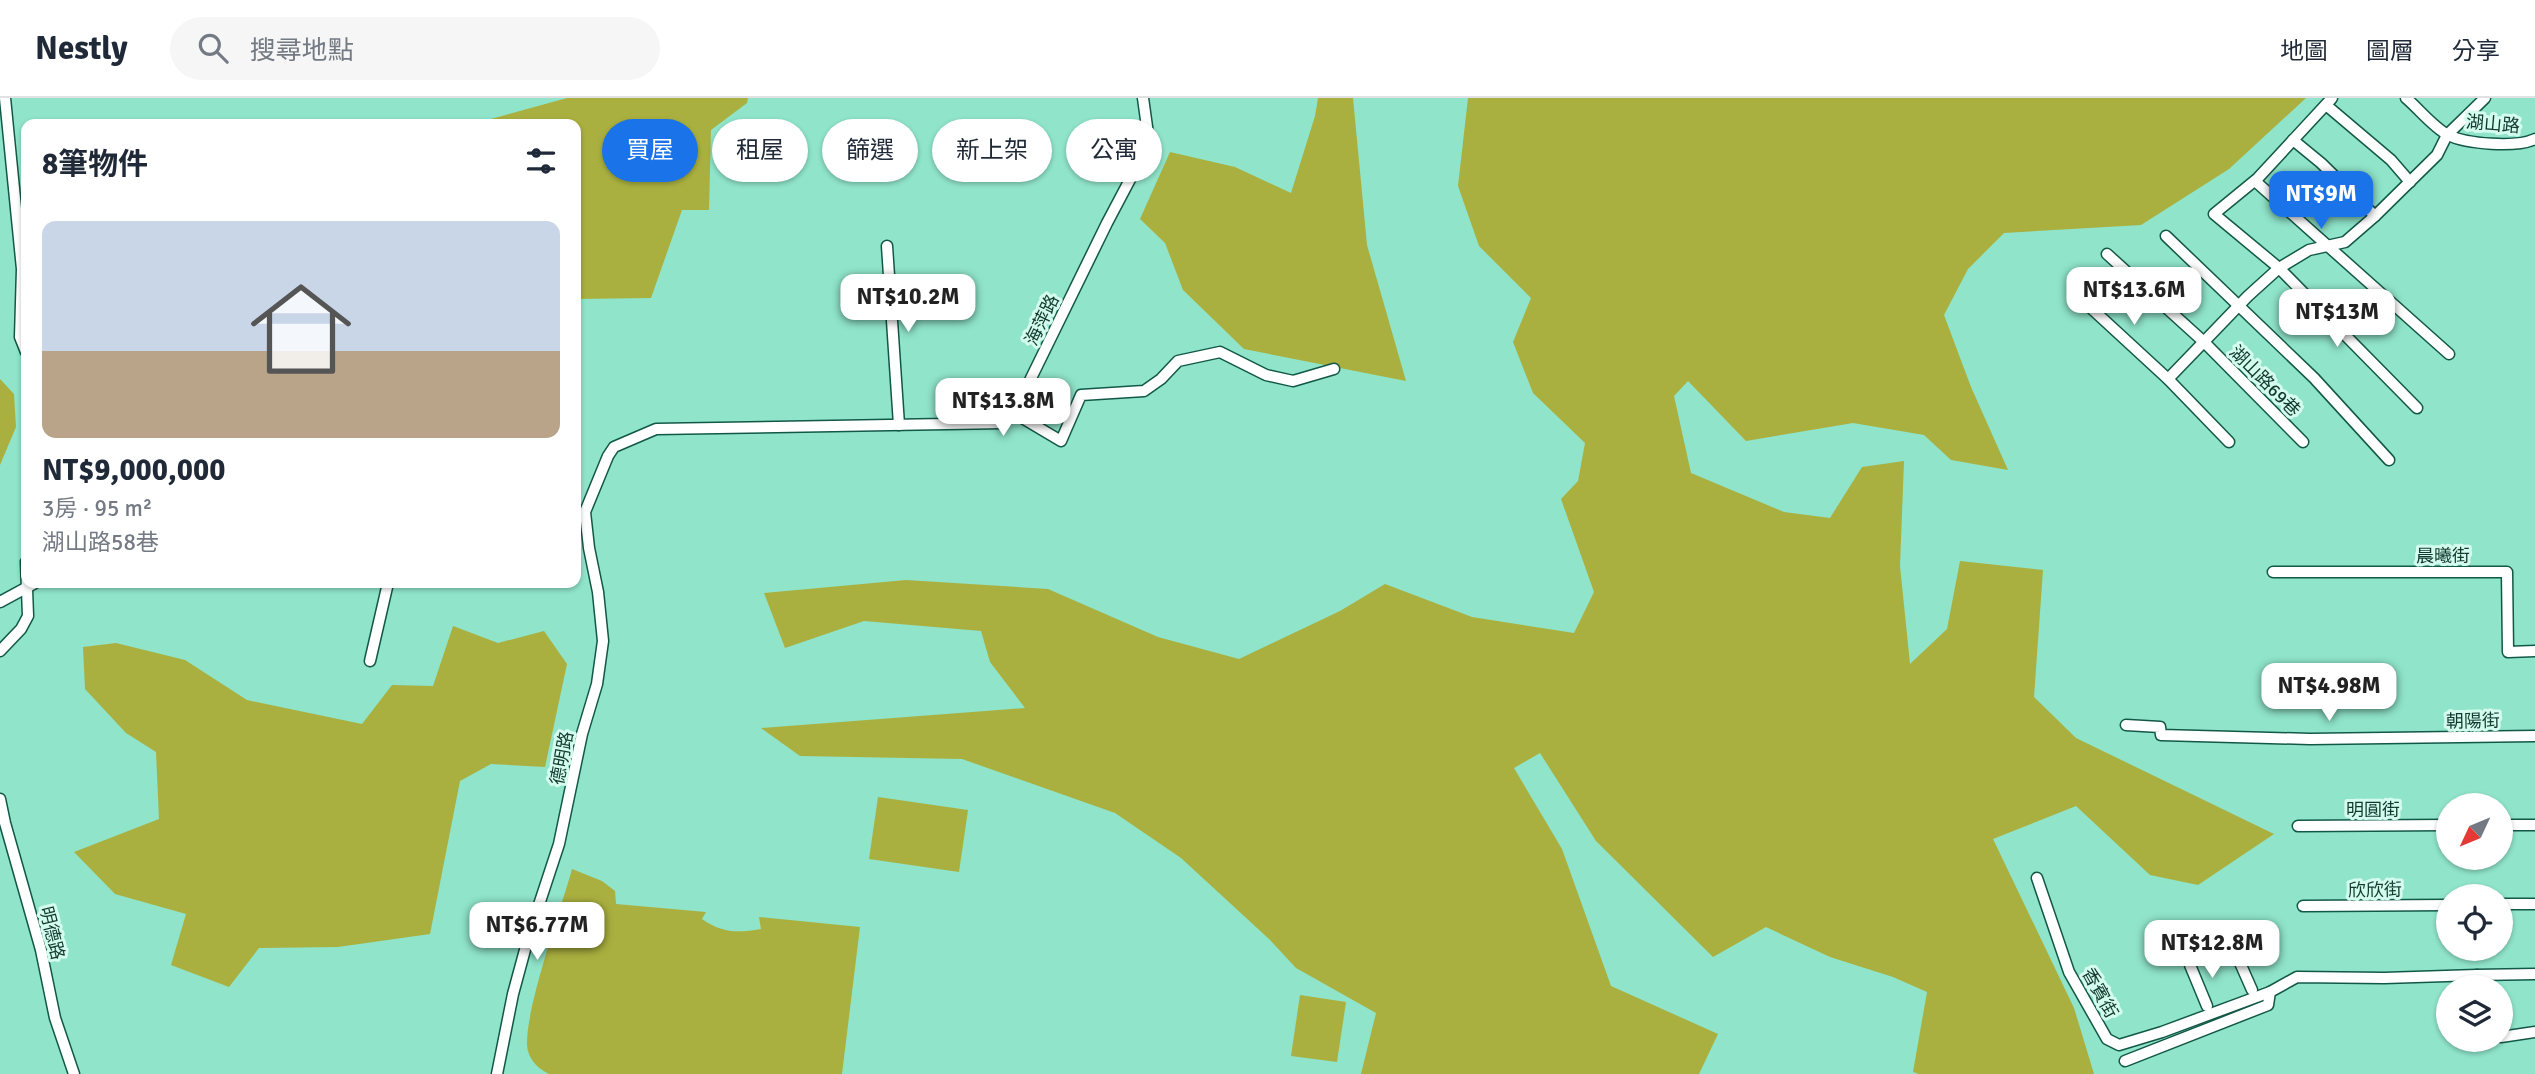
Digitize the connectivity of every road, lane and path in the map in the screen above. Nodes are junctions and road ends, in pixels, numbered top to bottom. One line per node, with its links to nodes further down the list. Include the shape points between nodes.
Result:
1 (5, 98): 16 (street)
2 (1143, 98): 27 (street, 海萍路, via 1148,134 1144,153)
3 (2406, 98): 6 (street, 湖山路)
4 (2485, 98): 6 (street, 湖山路)
5 (2329, 101): 8 (street); 10 (street)
6 (2447, 135): 7 (street, 湖山路, via 2512,145); 10 (street, 湖山路, via 2437,155)
7 (2535, 139)
8 (2293, 140): 9 (street); 11 (street)
9 (2255, 180): 14 (street); 17 (street, via 2214,214)
10 (2410, 182): 11 (street, 湖山路)
11 (2375, 216): 14 (street, 湖山路, via 2346,242)
12 (2166, 236): 20 (street)
13 (887, 246): 28 (street)
14 (2328, 246): 17 (street, 湖山路, via 2309,250); 23 (street)
15 (2107, 254): 22 (street, 湖山路69巷)
16 (21, 259)
17 (2279, 268): 20 (street, 湖山路); 26 (street)
18 (2079, 297): 25 (street)
19 (21, 303): 21 (street)
20 (2239, 306): 22 (street, 湖山路); 31 (street)
21 (21, 340)
22 (2204, 342): 25 (street, 湖山路); 30 (street, 湖山路69巷)
23 (2449, 354)
24 (1334, 369): 27 (street, via 1293,381 1266,375 1220,352 1178,361 1144,391 1081,395 1061,441)
25 (2168, 379): 29 (street)
26 (2417, 408)
27 (1014, 413): 28 (street, via 1003,423)
28 (899, 425): 64 (street, 德明路, via 656,429 614,447 586,513 603,641 597,684 559,844 513,994)
29 (2229, 442)
30 (2302, 442)
31 (2389, 460)
32 (2273, 572): 38 (street, 晨曦街, via 2507,572 2508,652)
33 (25, 588): 36 (street)
34 (30, 588): 37 (street, via 28,616)
35 (387, 588): 39 (street)
36 (0, 603)
37 (0, 651)
38 (2535, 651)
39 (370, 661)
40 (2126, 725): 41 (street, 朝陽街, via 2160,727 2161,735 2218,738)
41 (2535, 736)
42 (0, 799): 63 (street, 明德路, via 55,1018)
43 (2436, 825): 46 (street, 明圓街)
44 (2513, 825): 45 (street)
45 (2535, 825)
46 (2298, 826)
47 (2037, 878): 58 (street, 香賓街, via 2069,971 2107,1039 2119,1045)
48 (2513, 904): 49 (street)
49 (2535, 904)
50 (2436, 905): 51 (street, 欣欣街)
51 (2303, 906)
52 (2237, 956): 57 (street)
53 (2190, 965): 59 (street)
54 (2535, 974): 55 (street, 香賓街)
55 (2477, 975)
56 (2436, 976): 58 (street, 香賓街, via 2297,977)
57 (2252, 990)
58 (2270, 992): 62 (street, 香賓街, via 2268,1005)
59 (2207, 1006)
60 (2535, 1032): 61 (street)
61 (2513, 1035)
62 (2124, 1061)
63 (74, 1074)
64 (497, 1074)

